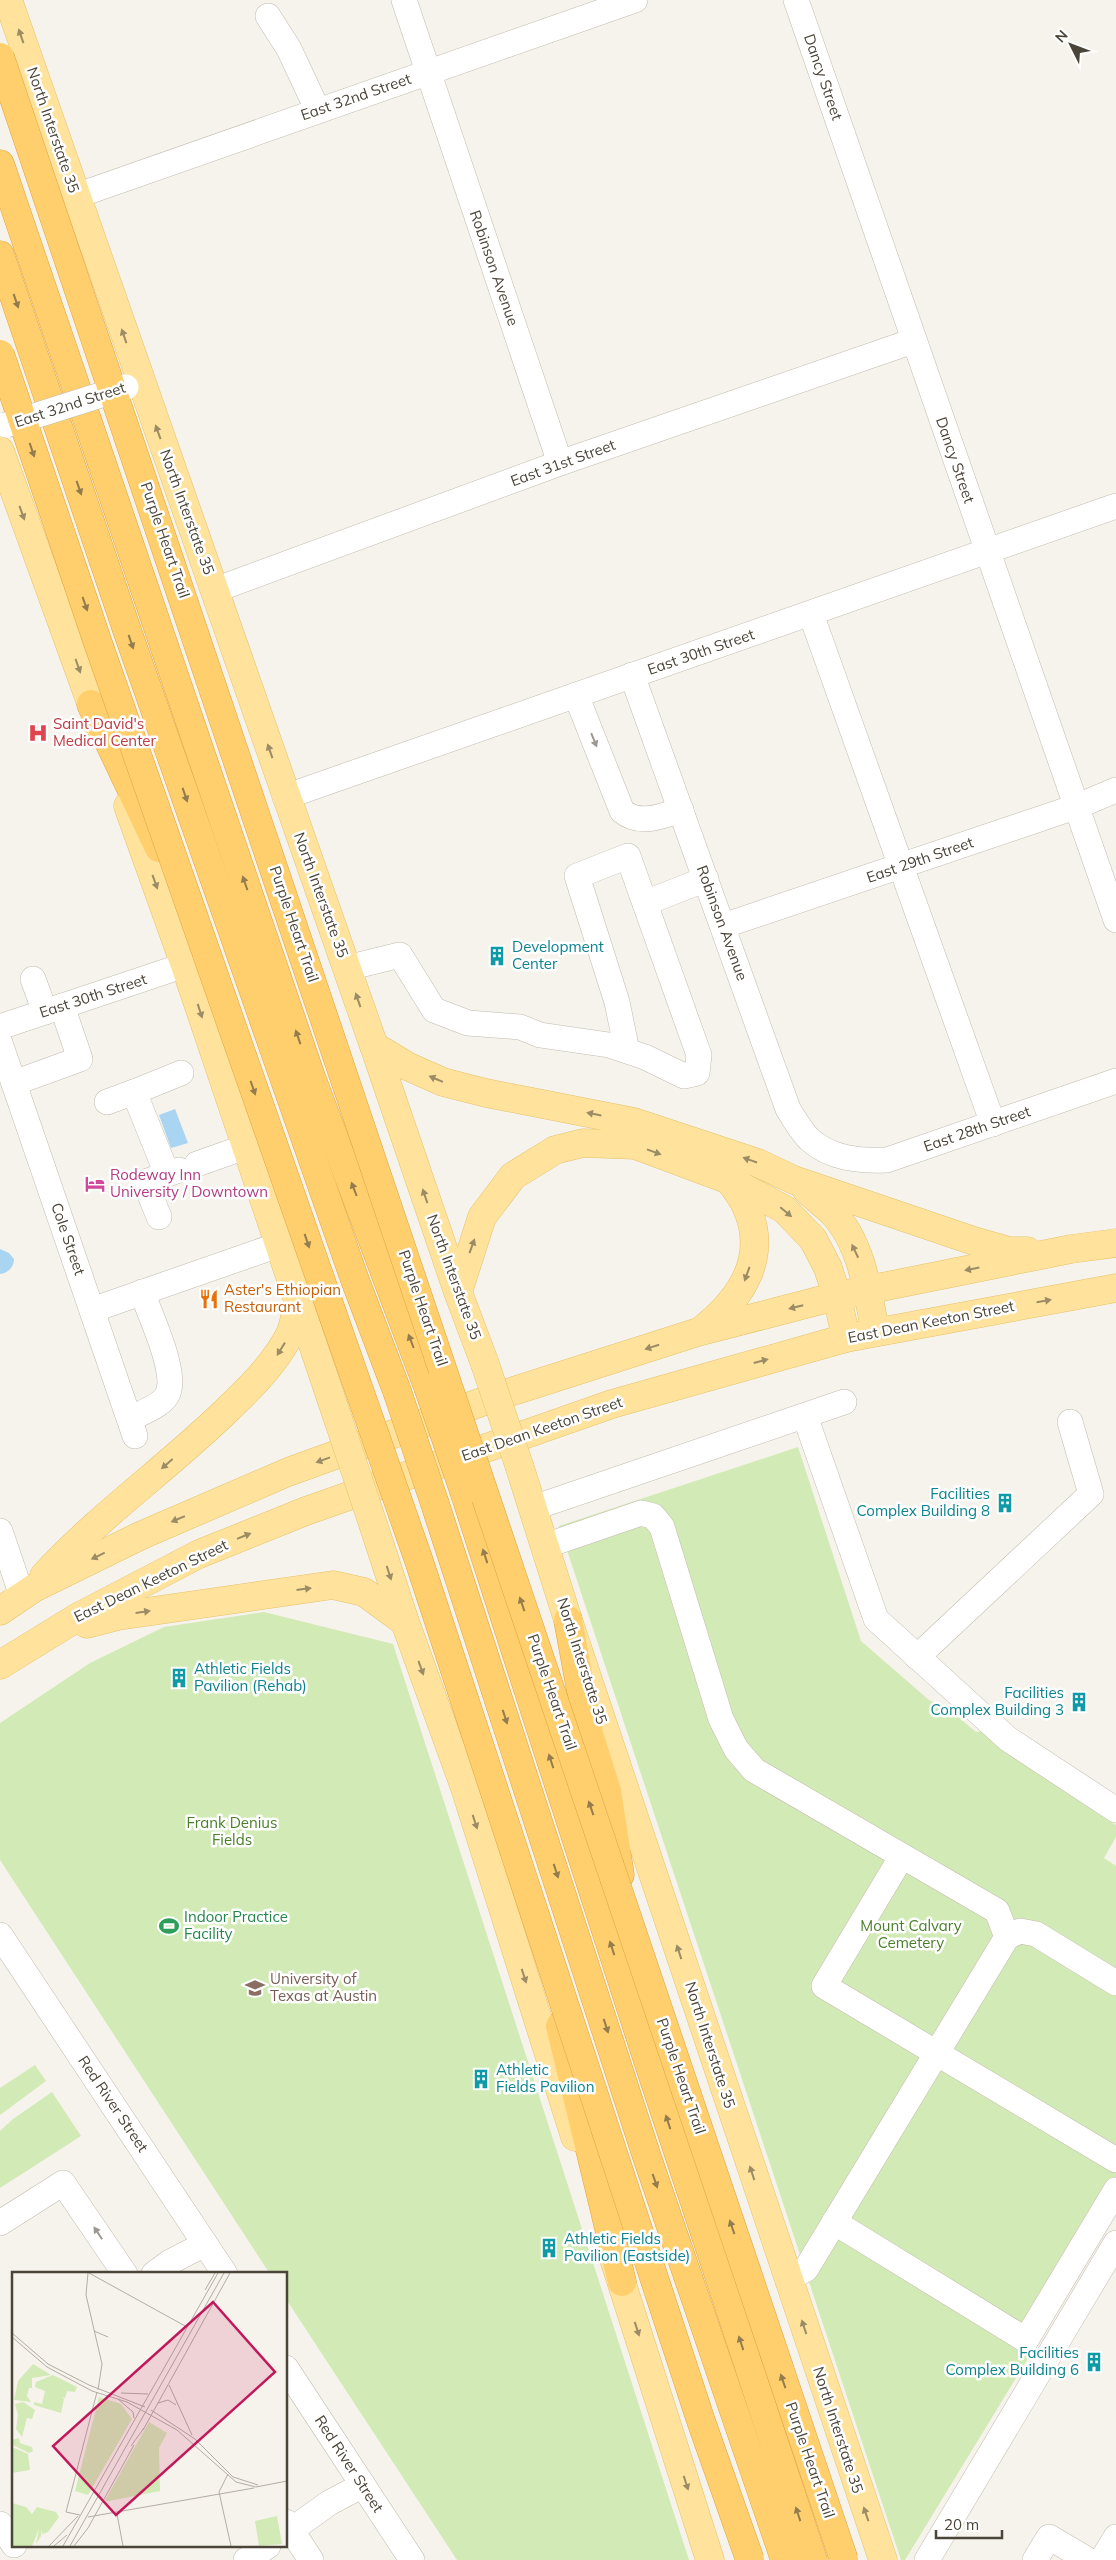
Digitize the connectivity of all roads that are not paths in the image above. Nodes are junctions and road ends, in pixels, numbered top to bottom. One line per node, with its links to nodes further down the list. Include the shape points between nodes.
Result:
1 (8, 0): 10 (main road, North Interstate 35, one-way to 1)
2 (404, 0): 7 (street, Robinson Avenue)
3 (635, 0): 7 (street, East 32nd Street)
4 (796, 0): 12 (street, Dancy Street)
5 (268, 16): 8 (street, via 289,50)
6 (0, 57): 113 (highway, Purple Heart Trail, one-way to 6, bridge)
7 (428, 72): 8 (street, East 32nd Street); 17 (street, Robinson Avenue)
8 (318, 111): 10 (street, East 32nd Street)
9 (0, 164): 87 (highway, Purple Heart Trail, one-way to 9, bridge, via 464,1491 310,1074)
10 (76, 196): 14 (main road, North Interstate 35, one-way to 10)
11 (0, 255): 51 (highway, one-way to 51, via 132,643)
12 (913, 341): 17 (street, East 31st Street); 19 (street, Dancy Street)
13 (0, 354): 110 (highway, one-way to 110, bridge, via 416,1552 688,2383)
14 (133, 384): 15 (street, East 32nd Street, bridge); 20 (main road, North Interstate 35, one-way to 14)
15 (3, 426)
16 (0, 451): 24 (main road, one-way to 24)
17 (560, 464): 20 (street, East 31st Street)
18 (1116, 506): 19 (street, East 30th Street)
19 (988, 552): 21 (street, East 30th Street); 27 (street, Dancy Street)
20 (215, 590): 26 (main road, North Interstate 35, one-way to 20)
21 (810, 614): 22 (street, East 30th Street); 29 (street)
22 (632, 675): 23 (street, East 30th Street); 28 (street, Robinson Avenue)
23 (576, 695): 26 (street, East 30th Street); 28 (street, one-way to 28, via 622,811 630,817 645,820)
24 (91, 704): 34 (main road, one-way to 34); 51 (highway, via 260,1059)
25 (1116, 790): 27 (street, East 29th Street)
26 (285, 797): 35 (main road, North Interstate 35)
27 (1078, 806): 29 (street, East 29th Street); 32 (street, Dancy Street)
28 (681, 810): 30 (street, Robinson Avenue)
29 (900, 867): 33 (street, East 29th Street); 47 (street)
30 (706, 879): 31 (street); 33 (street, Robinson Avenue)
31 (645, 903): 41 (street, via 699,1055 697,1073 684,1076); 41 (street, via 628,856 577,876 617,1002)
32 (1116, 920)
33 (723, 926): 49 (street, Robinson Avenue, via 788,1110 809,1138)
34 (185, 965): 37 (street, East 30th Street); 48 (main road, one-way to 48)
35 (347, 968): 40 (main road, North Interstate 35, one-way to 35); 41 (street, via 400,955 434,1010 468,1023 520,1027 540,1035)
36 (33, 979): 37 (street)
37 (54, 1009): 38 (street, East 30th Street); 44 (street, via 80,1059)
38 (0, 1027)
39 (0, 1043): 44 (street, Cole Street)
40 (374, 1046): 53 (main road, one-way to 40, via 758,1163 634,1122 443,1082); 61 (main road, North Interstate 35, one-way to 40)
41 (627, 1051)
42 (181, 1073): 45 (street)
43 (1116, 1081): 47 (street, East 28th Street)
44 (14, 1083): 64 (street, Cole Street)
45 (134, 1092): 46 (street); 50 (street)
46 (107, 1102)
47 (993, 1124): 49 (street, East 28th Street, via 887,1160 858,1161)
48 (246, 1147): 50 (street); 56 (main road)
49 (835, 1154)
50 (181, 1169): 54 (street, via 145,1182)
51 (319, 1174): 74 (highway, bridge)
52 (729, 1180): 61 (main road, one-way to 52, via 482,1217 513,1176 555,1150 582,1142 635,1145); 62 (main road, one-way to 62, via 784,1209 813,1238); 65 (main road, one-way to 65, via 752,1221 755,1245 749,1274 738,1295 721,1315)
53 (794, 1180): 57 (main road, via 1009,1251); 59 (main road, one-way to 53, via 844,1227 832,1212)
54 (159, 1217)
55 (1116, 1243): 57 (main road)
56 (278, 1245): 60 (street); 63 (main road)
57 (1071, 1250): 59 (main road, one-way to 59)
58 (1116, 1288): 66 (main road, East Dean Keeton Street, one-way to 58)
59 (868, 1290): 62 (main road); 66 (main road)
60 (142, 1292): 64 (street); 64 (street, Cole Street, via 170,1375 168,1394 132,1427)
61 (458, 1292): 71 (main road, North Interstate 35, bridge)
62 (837, 1296): 65 (main road, one-way to 65); 67 (main road)
63 (298, 1303): 75 (main road, one-way to 75, via 290,1335 256,1382 206,1431 71,1546); 78 (main road, one-way to 78, bridge)
64 (92, 1310)
65 (698, 1332): 75 (main road, one-way to 75, via 501,1395 288,1472 142,1535)
66 (875, 1332): 67 (main road, East Dean Keeton Street)
67 (846, 1338): 80 (main road, East Dean Keeton Street, one-way to 67, via 78,1617 199,1554 306,1511 612,1404)
68 (844, 1402): 69 (street)
69 (805, 1416): 71 (street); 79 (street, via 876,1619)
70 (1070, 1422): 79 (street, via 1091,1494)
71 (533, 1508): 73 (main road, North Interstate 35)
72 (0, 1531): 75 (street)
73 (546, 1546): 77 (main road, North Interstate 35); 82 (street, via 641,1513 653,1516 662,1526 721,1719 736,1749 754,1770)
74 (451, 1554): 98 (highway, via 486,1720); 111 (highway, one-way to 111, via 648,2157)
75 (28, 1592): 76 (main road)
76 (0, 1611)
77 (568, 1620): 87 (highway, via 589,1734 611,1810); 97 (main road, North Interstate 35, one-way to 77)
78 (405, 1622): 80 (main road, one-way to 78, via 54,1638 118,1616 333,1585 364,1592); 98 (main road, one-way to 98, via 465,1788)
79 (917, 1657): 81 (street, via 1008,1739)
80 (0, 1665)
81 (1116, 1810)
82 (902, 1856): 84 (street, via 997,1911); 86 (street, via 824,1986)
83 (0, 1935): 93 (street, Red River Street)
84 (1007, 1937): 85 (street, via 1020,1931 1036,1934); 86 (street)
85 (1116, 1983)
86 (937, 2053): 88 (street); 90 (street)
87 (648, 2062): 112 (highway, Purple Heart Trail, one-way to 87)
88 (1116, 2160)
89 (1116, 2190): 90 (street, via 1026,2340)
90 (834, 2222): 97 (street, via 806,2268)
91 (0, 2223): 94 (street, one-way to 91, via 63,2182)
92 (1116, 2243): 115 (street)
93 (205, 2244): 95 (street); 96 (street, Red River Street)
94 (124, 2272)
95 (157, 2272)
96 (224, 2272)
97 (788, 2280): 114 (main road, North Interstate 35, one-way to 97)
98 (622, 2282): 109 (main road, one-way to 109)
99 (288, 2371): 100 (street, Red River Street)
100 (363, 2485): 101 (street); 108 (street, Red River Street)
101 (288, 2529): 107 (street)
102 (1116, 2538): 118 (street)
103 (17, 2548): 105 (street)
104 (265, 2548): 106 (street)
105 (24, 2560)
106 (246, 2560)
107 (311, 2560)
108 (412, 2560)
109 (710, 2560)
110 (750, 2560)
111 (785, 2560)
112 (813, 2560)
113 (844, 2560)
114 (883, 2560)
115 (927, 2560)
116 (1035, 2560): 117 (street, via 1049,2537)
117 (1088, 2560)
118 (1102, 2560)

